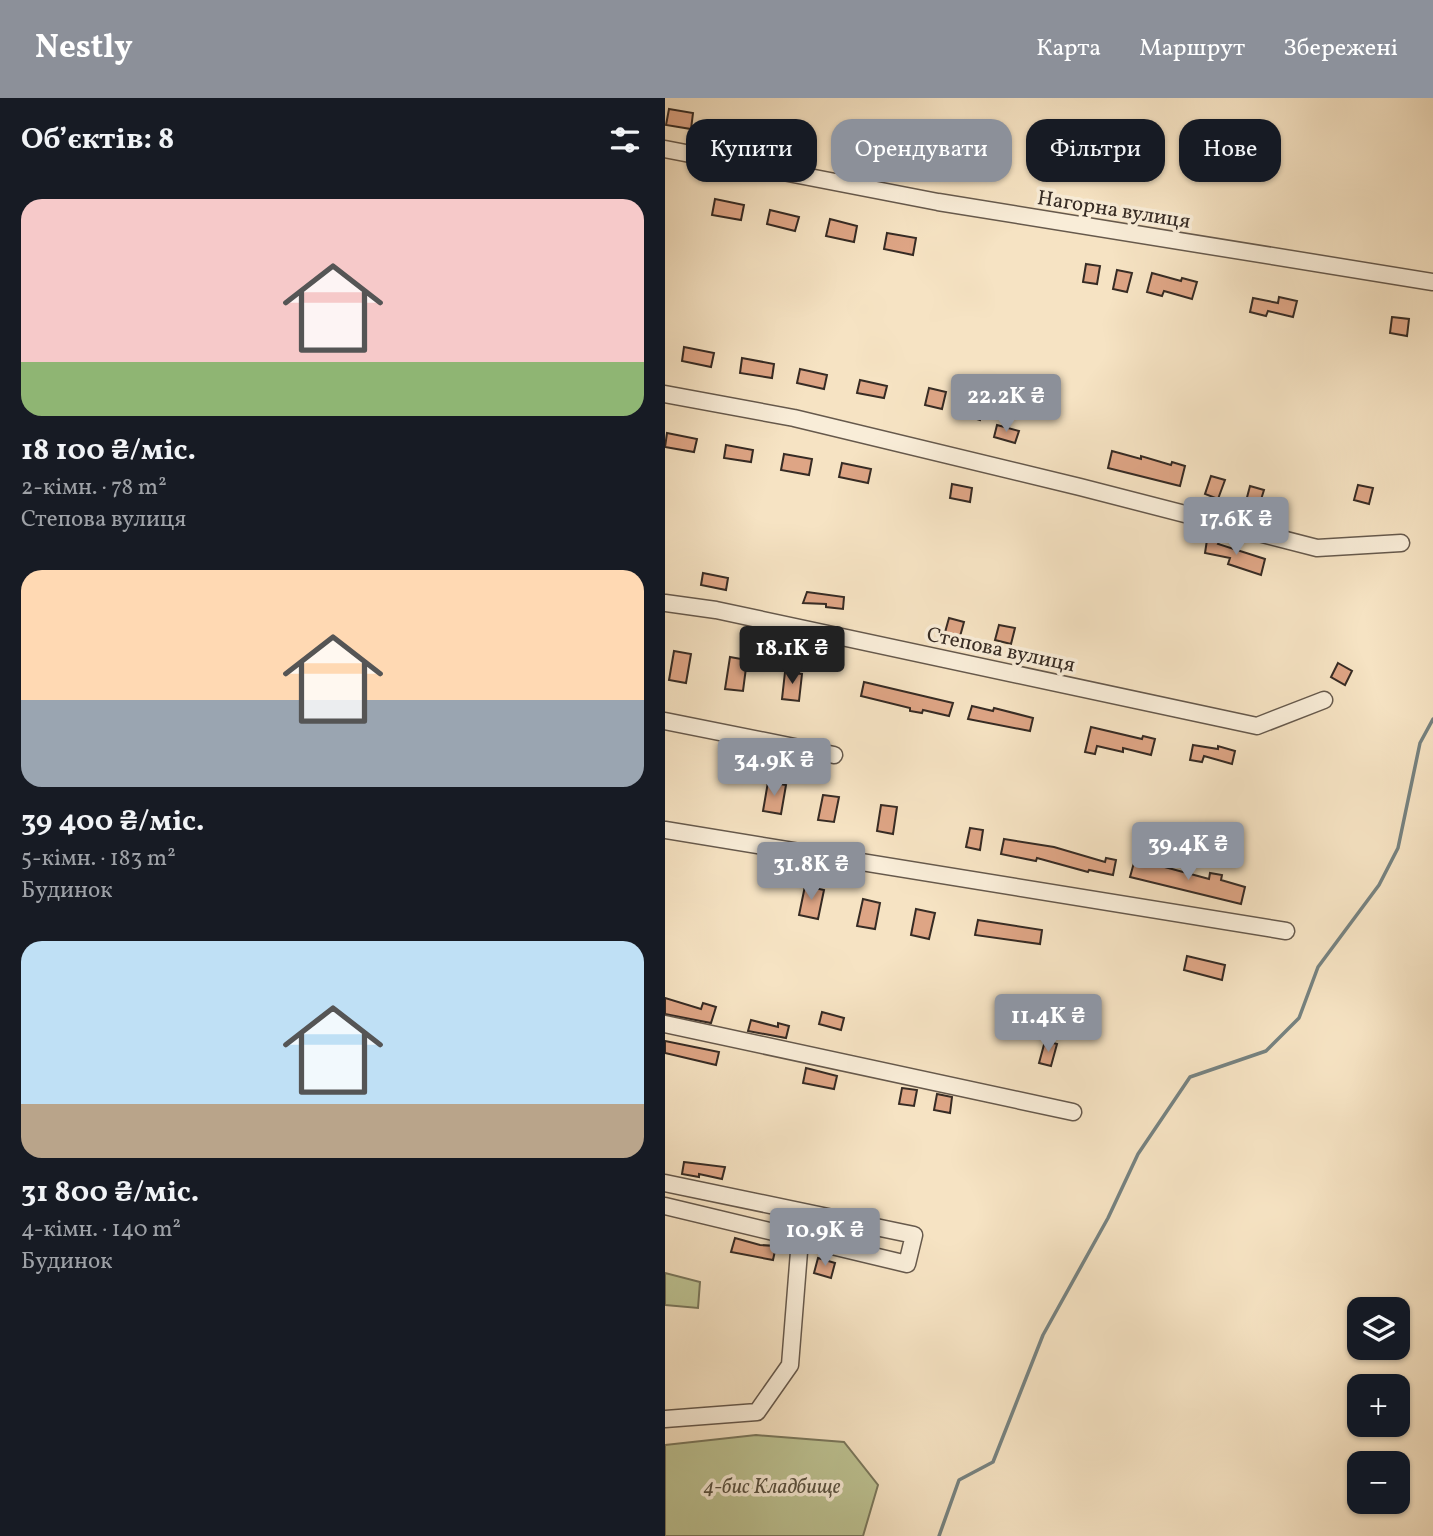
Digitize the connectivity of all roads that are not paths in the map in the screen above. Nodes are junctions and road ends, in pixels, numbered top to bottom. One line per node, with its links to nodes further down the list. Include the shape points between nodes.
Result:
1 (665, 149): 2 (street, Нагорна вулиця, via 938,202)
2 (1433, 282)
3 (665, 394): 4 (street, via 794,418 1317,548)
4 (1401, 543)
5 (665, 603): 6 (street, Степова вулиця, via 1257,726)
6 (1324, 700)
7 (665, 721): 8 (street)
8 (834, 755)
9 (665, 830): 10 (street)
10 (1286, 931)
11 (665, 1024): 12 (street)
12 (1073, 1112)
13 (667, 1184): 14 (street); 16 (street, via 914,1235 907,1264)
14 (665, 1200)
15 (665, 1206): 16 (street)
16 (800, 1239): 17 (street, via 790,1365 757,1412)
17 (665, 1419)

